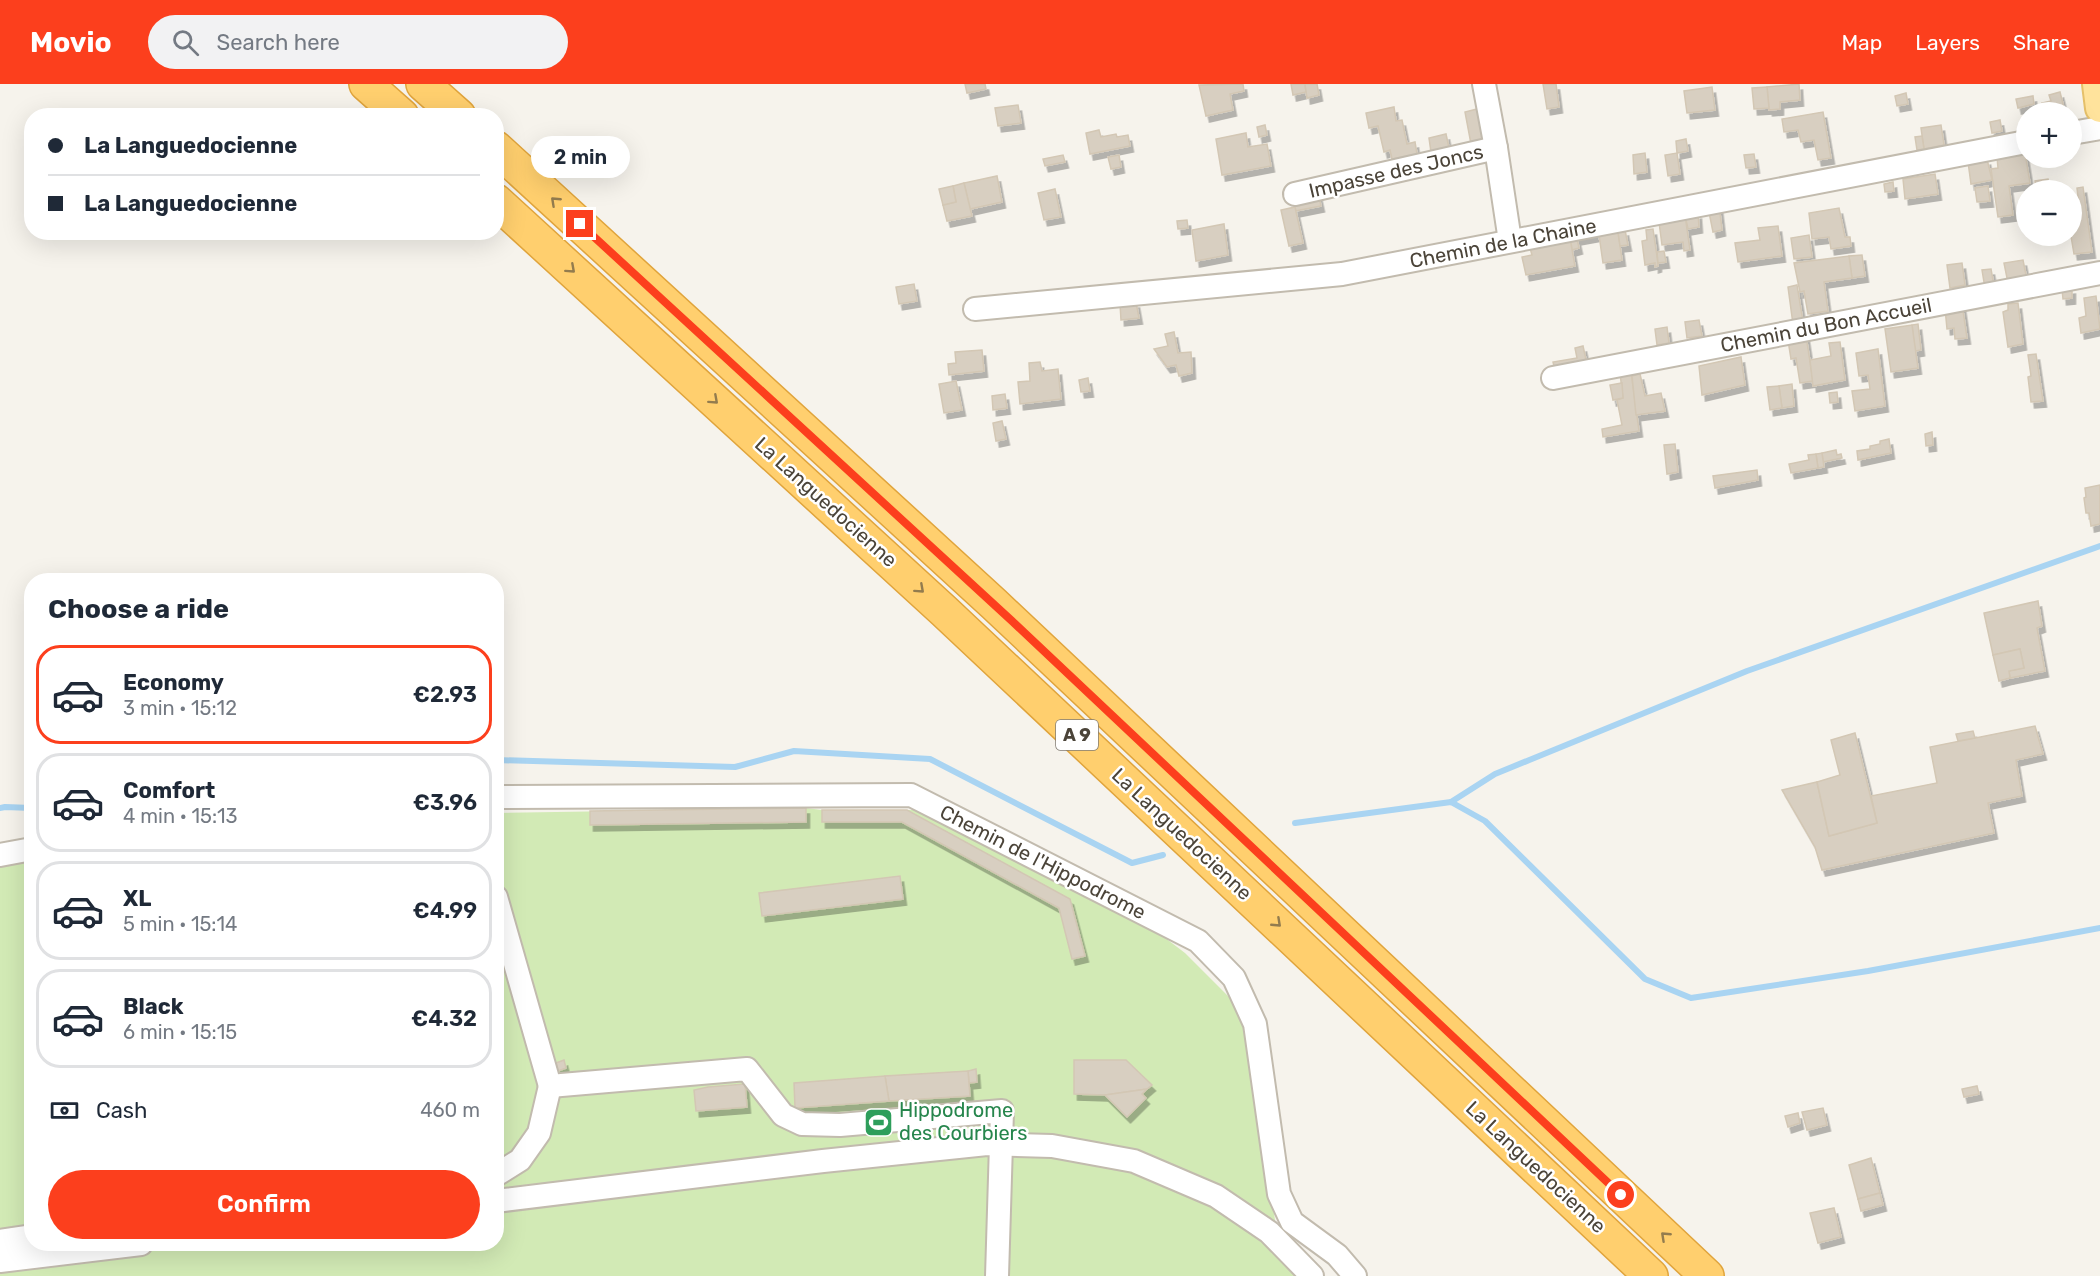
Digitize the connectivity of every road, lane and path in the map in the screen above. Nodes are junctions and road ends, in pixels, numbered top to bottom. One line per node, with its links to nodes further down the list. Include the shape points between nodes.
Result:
1 (366, 84): 5 (highway)
2 (423, 84): 6 (highway)
3 (1484, 84): 11 (street)
4 (2097, 84): 7 (main road)
5 (393, 108)
6 (450, 108)
7 (2100, 108)
8 (2100, 128): 9 (street)
9 (2082, 131)
10 (2016, 144): 15 (street, Chemin de la Chaine)
11 (1496, 148): 13 (street, Impasse des Joncs); 15 (street)
12 (504, 155): 35 (highway, La Languedocienne / A 9, one-way to 12, via 994,604)
13 (1295, 194)
14 (504, 208): 34 (highway, La Languedocienne / A 9, one-way to 34, via 944,610)
15 (1510, 242): 17 (street, Chemin de la Chaine, via 1342,274)
16 (2100, 273): 18 (street, Chemin du Bon Accueil)
17 (975, 309)
18 (1553, 378)
19 (504, 797): 33 (street, Chemin de l'Hippodrome, via 911,795 1198,941 1234,978 1255,1024 1279,1194 1292,1222 1337,1255)
20 (24, 850): 21 (street)
21 (0, 855)
22 (504, 925): 23 (street)
23 (550, 1086): 24 (street, via 747,1070 783,1115 802,1124 840,1125 1002,1111); 25 (street, via 538,1133 520,1160)
24 (1001, 1143): 26 (street); 31 (street); 32 (street, via 1052,1146 1134,1161 1216,1196 1269,1232)
25 (504, 1170)
26 (504, 1200)
27 (24, 1237): 28 (street)
28 (0, 1241)
29 (83, 1251): 30 (street)
30 (0, 1261)
31 (997, 1276)
32 (1312, 1276)
33 (1355, 1276)
34 (1651, 1276)
35 (1707, 1276)

